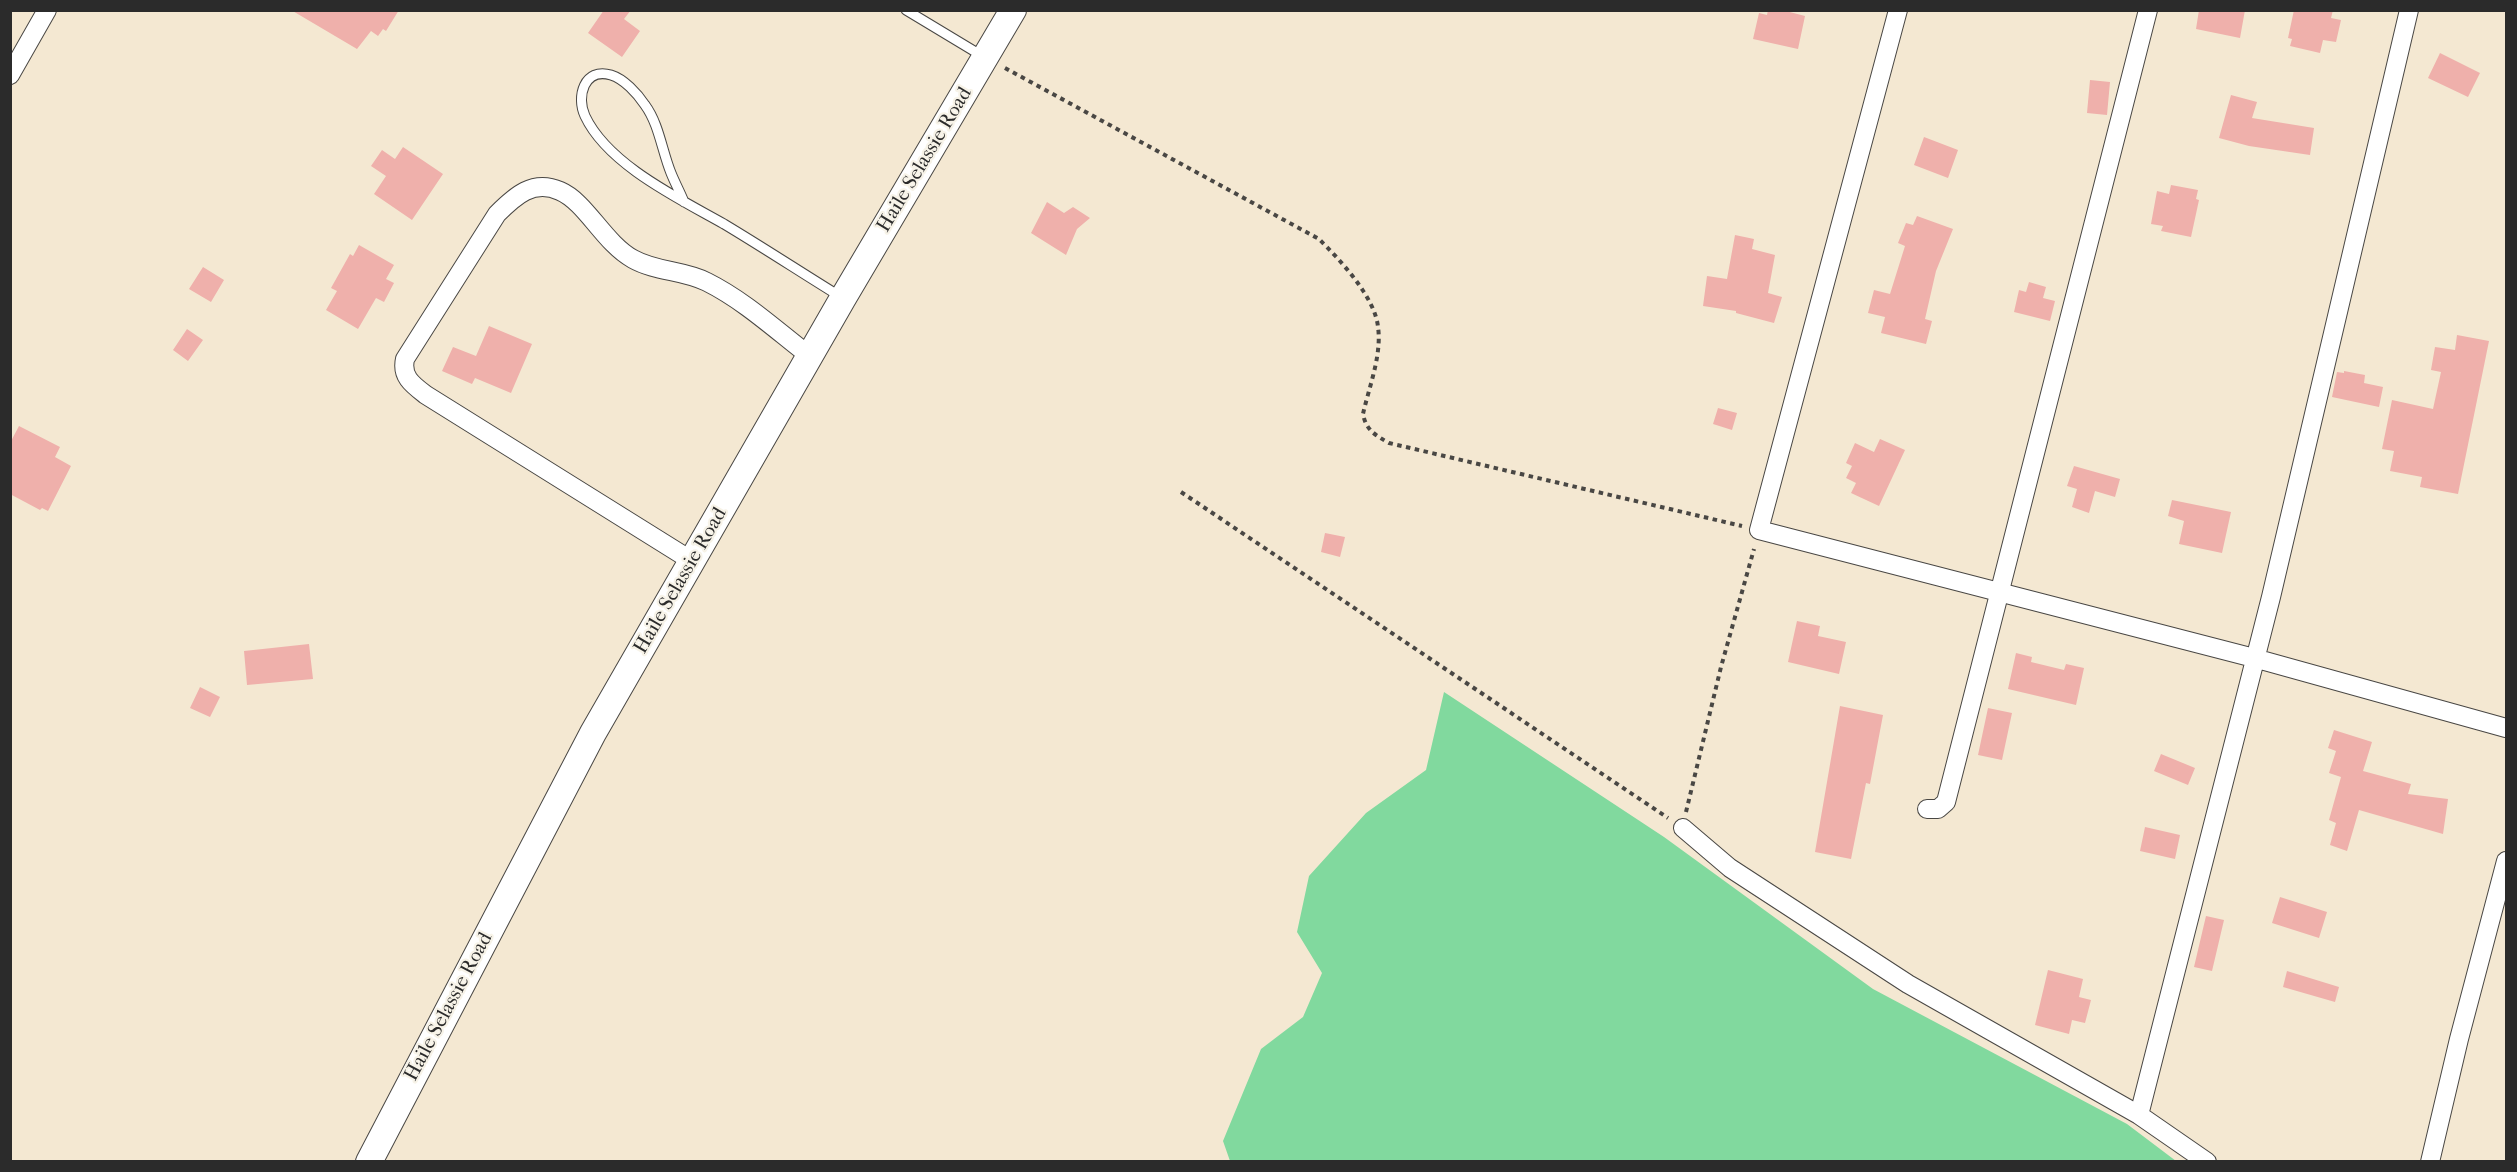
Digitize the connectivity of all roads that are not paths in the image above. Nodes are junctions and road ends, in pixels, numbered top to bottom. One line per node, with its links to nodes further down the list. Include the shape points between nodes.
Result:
1 (47, 10): 8 (street)
2 (906, 10): 7 (lane)
3 (1013, 10): 7 (street, Haile Selassie Road)
4 (1898, 10): 13 (street, via 1759,530)
5 (2148, 10): 13 (street)
6 (2409, 10): 14 (street)
7 (986, 57): 10 (street, Haile Selassie Road)
8 (10, 75)
9 (684, 202): 9 (lane, via 642,175 603,141 584,116 582,87 588,78 612,75 631,88 646,107); 10 (lane)
10 (843, 298): 11 (street, Haile Selassie Road)
11 (811, 357): 12 (street, Haile Selassie Road); 12 (street, via 706,281 634,260 610,243 580,207 561,192 539,187 517,194 497,214 405,359 407,378 426,395)
12 (692, 561): 20 (street, Haile Selassie Road, via 588,742)
13 (2001, 592): 14 (street); 16 (street, via 1946,802 1938,809)
14 (2254, 657): 15 (street); 19 (street)
15 (2506, 728)
16 (1928, 809)
17 (1683, 828): 19 (street, via 1730,868 1908,984)
18 (2506, 861): 22 (street)
19 (2139, 1115): 21 (street)
20 (369, 1161)
21 (2207, 1161)
22 (2430, 1161)

